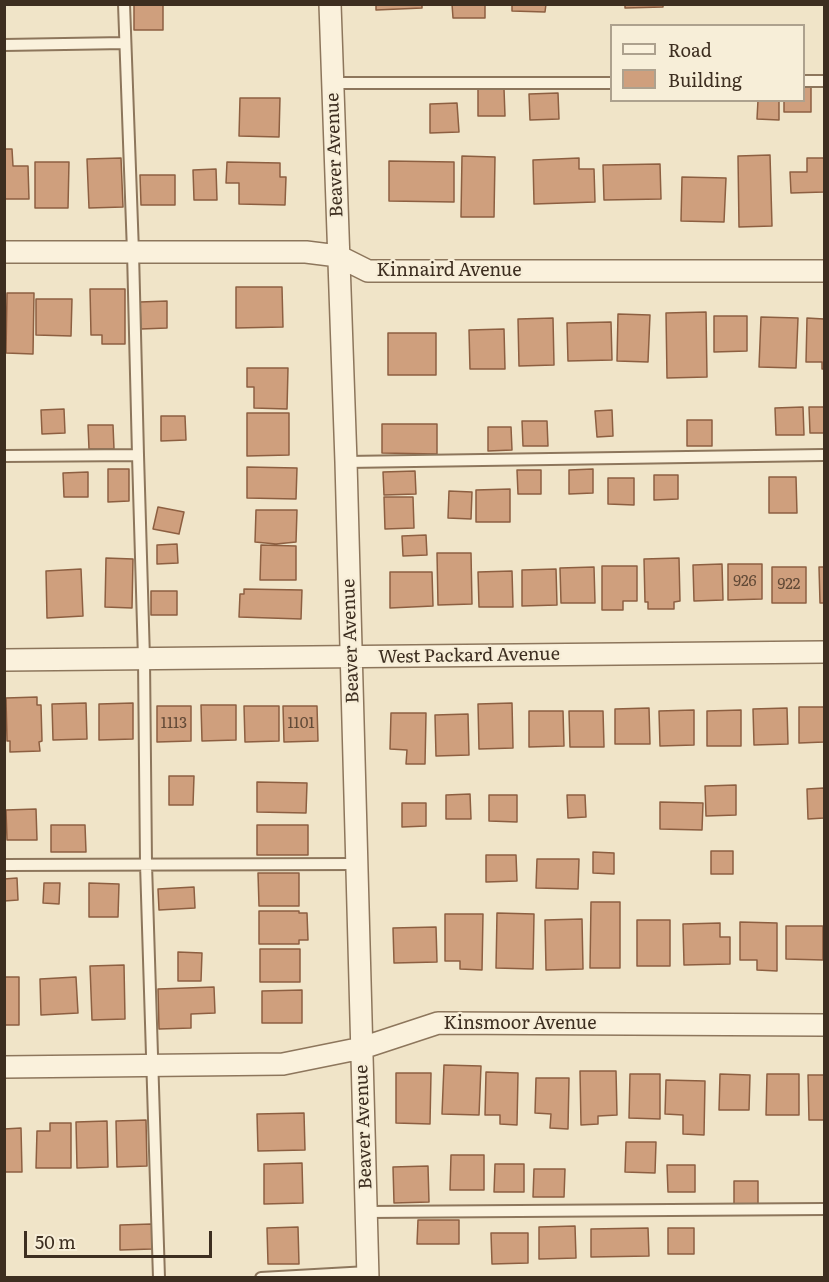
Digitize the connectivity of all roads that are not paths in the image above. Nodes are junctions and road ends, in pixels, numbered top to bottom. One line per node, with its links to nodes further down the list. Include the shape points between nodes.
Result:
1 (124, 4): 3 (lane)
2 (330, 4): 7 (street, Beaver Avenue)
3 (125, 43): 4 (lane); 10 (lane)
4 (4, 45)
5 (805, 81): 6 (lane)
6 (825, 81)
7 (332, 82): 8 (lane); 11 (street, Beaver Avenue)
8 (610, 83)
9 (4, 252): 10 (street, Kinnaird Avenue)
10 (134, 252): 11 (street, Kinnaird Avenue, via 306,252); 13 (lane)
11 (338, 256): 12 (street, Kinnaird Avenue, via 368,272); 16 (street, Beaver Avenue)
12 (825, 272)
13 (138, 455): 15 (lane); 19 (lane)
14 (825, 455): 16 (lane)
15 (4, 456)
16 (346, 462): 18 (street, Beaver Avenue)
17 (825, 652): 18 (street, West Packard Avenue)
18 (351, 658): 19 (street, West Packard Avenue); 22 (street, Beaver Avenue)
19 (144, 659): 20 (street, West Packard Avenue); 21 (lane)
20 (4, 660)
21 (146, 864): 22 (lane); 23 (lane); 26 (lane)
22 (357, 864): 25 (street, Beaver Avenue)
23 (4, 865)
24 (825, 1025): 25 (street, Kinsmoor Avenue, via 438,1023)
25 (362, 1048): 26 (street, Kinsmoor Avenue, via 283,1064); 29 (street, Beaver Avenue)
26 (152, 1065): 27 (street, Kinsmoor Avenue); 31 (lane)
27 (4, 1067)
28 (825, 1209): 29 (lane)
29 (366, 1212): 30 (street, Beaver Avenue)
30 (368, 1275): 32 (lane)
31 (159, 1278)
32 (261, 1278)

